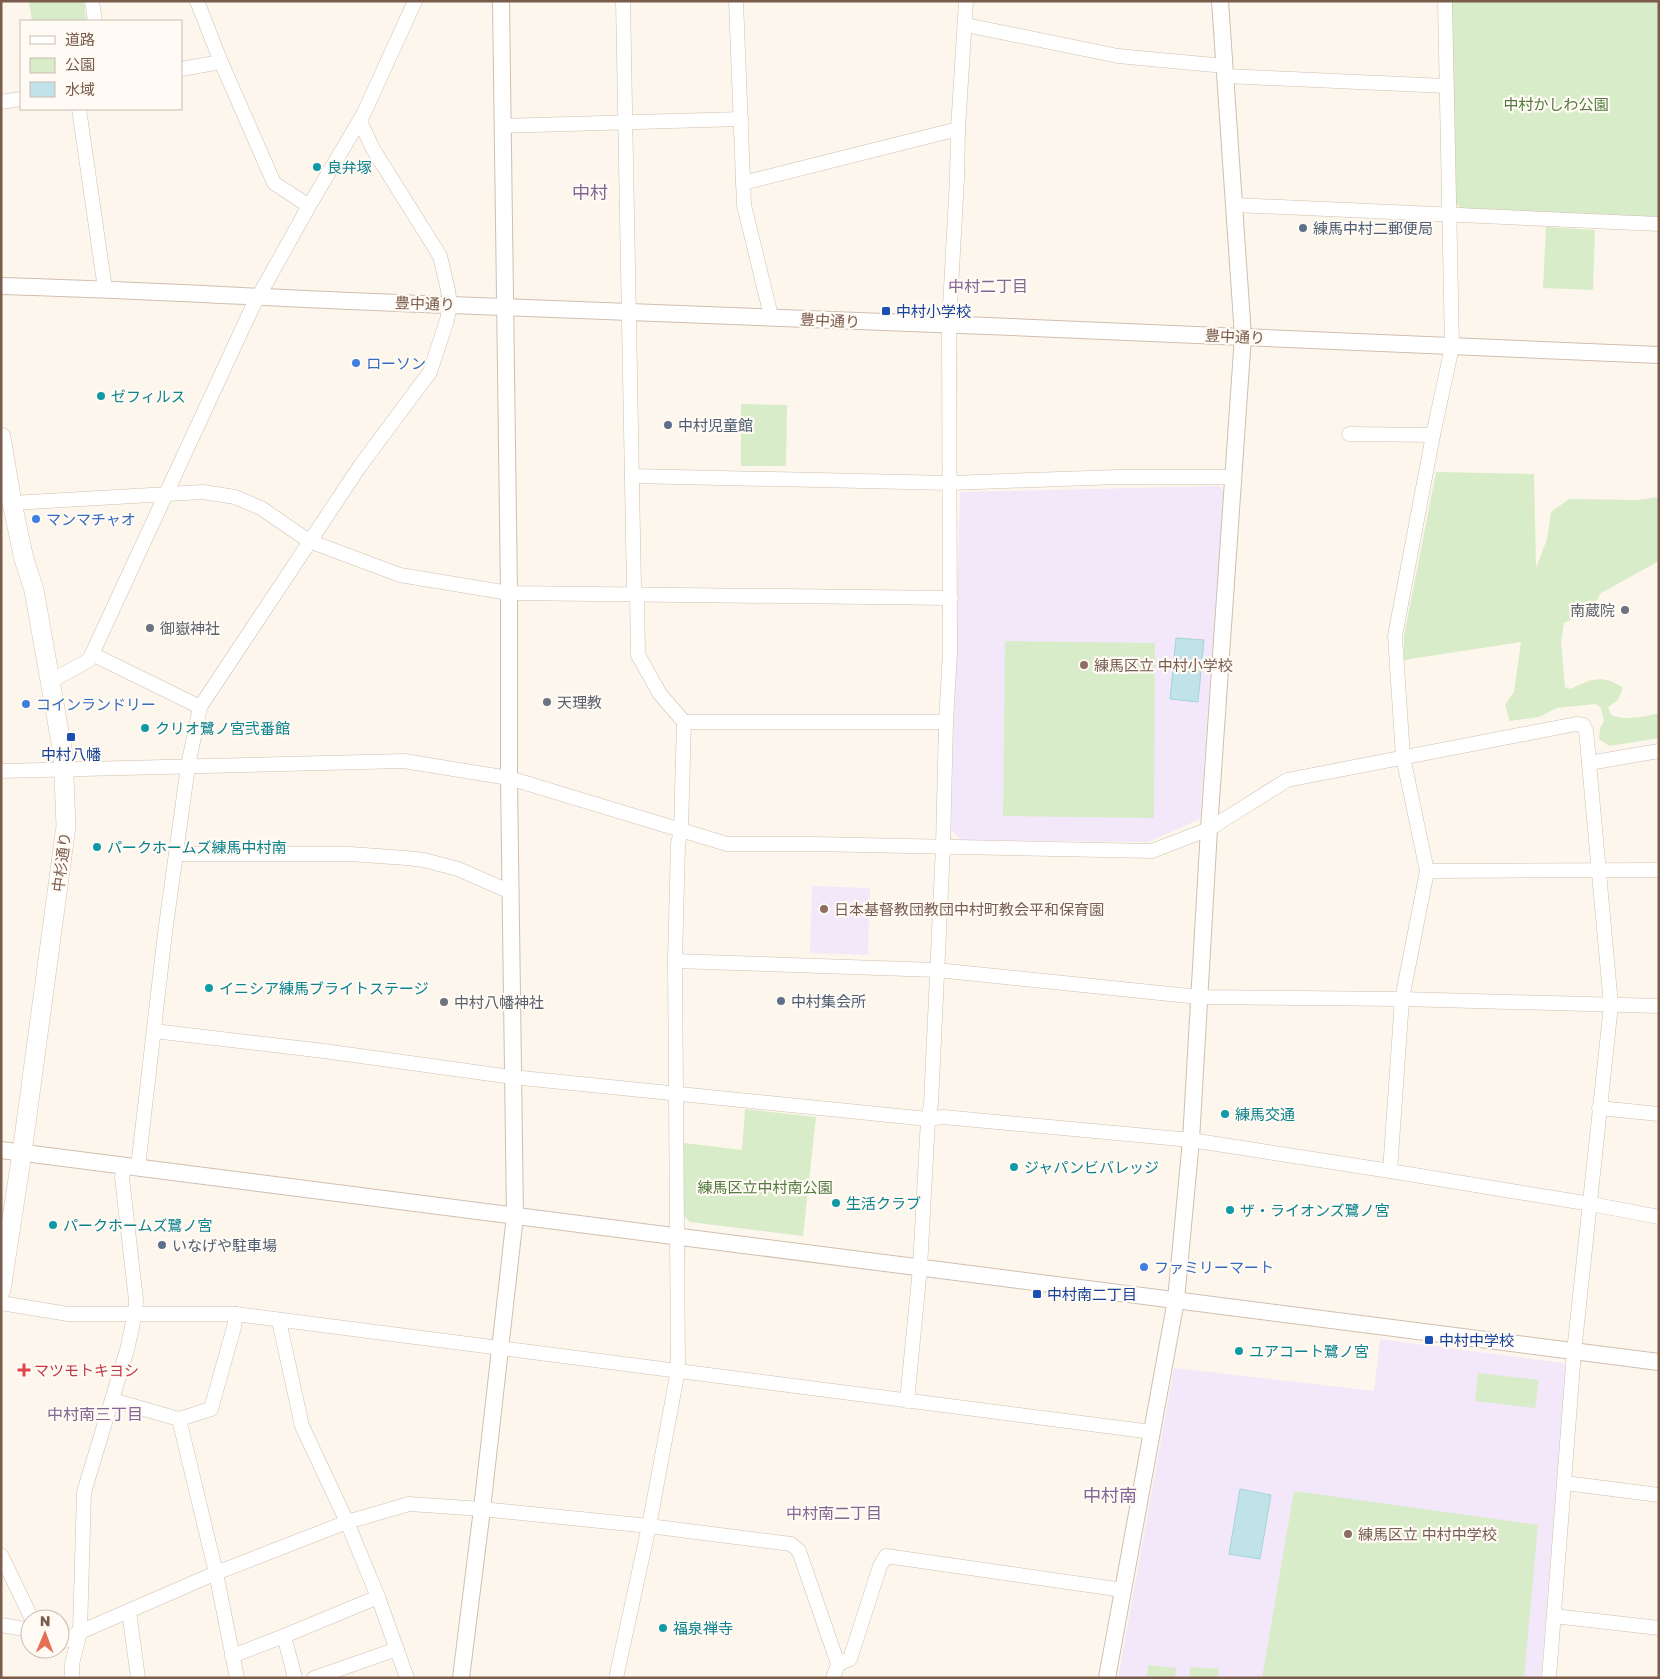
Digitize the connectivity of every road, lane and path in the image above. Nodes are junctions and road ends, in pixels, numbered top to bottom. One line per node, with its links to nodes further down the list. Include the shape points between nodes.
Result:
1 (92, 1): 10 (street)
2 (197, 1): 12 (street)
3 (415, 1): 20 (street)
4 (502, 1): 22 (street)
5 (623, 1): 21 (street)
6 (736, 1): 19 (street)
7 (966, 1): 11 (street)
8 (1220, 1): 14 (street)
9 (1445, 1): 15 (street)
10 (95, 20)
11 (966, 26): 14 (street, via 1118,56); 23 (street)
12 (221, 62): 13 (street); 26 (street, via 274,183)
13 (182, 69)
14 (1225, 71): 15 (street); 25 (street)
15 (1446, 86): 27 (street)
16 (20, 99): 17 (street)
17 (1, 102)
18 (80, 110): 30 (street)
19 (741, 119): 21 (street); 24 (street)
20 (360, 121): 26 (street); 32 (street, via 373,149 440,256)
21 (625, 121): 22 (street); 34 (street)
22 (503, 126): 33 (street)
23 (958, 129): 24 (street); 36 (street)
24 (743, 183): 35 (street, via 744,205)
25 (1234, 205): 27 (street); 37 (street)
26 (308, 206): 31 (street)
27 (1450, 216): 28 (street); 38 (street)
28 (1659, 224)
29 (1, 286): 30 (street, 豊中通り)
30 (105, 289): 31 (street, 豊中通り)
31 (258, 296): 32 (street, 豊中通り); 47 (street)
32 (450, 305): 33 (street, 豊中通り); 49 (street, via 430,372)
33 (506, 306): 34 (street, 豊中通り); 50 (street)
34 (629, 310): 35 (street, 豊中通り); 44 (street)
35 (771, 316): 36 (street, 豊中通り)
36 (948, 325): 37 (street, 豊中通り); 46 (street)
37 (1243, 336): 38 (street, 豊中通り); 45 (street)
38 (1452, 347): 39 (street, 豊中通り); 41 (street)
39 (1659, 355)
40 (1349, 434): 41 (street)
41 (1433, 435): 59 (street, via 1395,636)
42 (1, 437): 43 (main road, 中杉通り)
43 (3, 456): 48 (main road, 中杉通り)
44 (632, 476): 46 (street); 51 (street, via 634,588)
45 (1234, 477): 46 (street); 65 (street)
46 (950, 483): 52 (street)
47 (167, 494): 48 (street); 49 (street, via 203,492 235,497 261,508); 53 (street)
48 (12, 503): 54 (main road, 中杉通り, via 34,590)
49 (309, 541): 50 (street, via 400,575); 55 (street)
50 (509, 593): 51 (street); 64 (street)
51 (637, 595): 52 (street); 56 (street, via 638,655 660,694)
52 (951, 598): 57 (street)
53 (92, 654): 54 (street, via 89,660); 55 (street)
54 (51, 681): 62 (main road, 中杉通り)
55 (200, 706): 61 (street)
56 (684, 722): 57 (street); 66 (street)
57 (946, 722): 67 (street)
58 (1659, 751): 60 (street)
59 (1403, 757): 60 (street, via 1576,724 1583,725 1586,731); 65 (street, via 1288,780); 71 (street)
60 (1589, 763): 69 (street)
61 (188, 766): 62 (street); 64 (street, via 404,761); 68 (street)
62 (65, 770): 63 (street); 87 (main road, 中杉通り, via 66,826)
63 (1, 771)
64 (509, 778): 66 (street); 72 (street)
65 (1209, 828): 67 (street, via 1152,851); 75 (street)
66 (681, 830): 67 (street, via 727,844); 73 (street)
67 (943, 846): 74 (street)
68 (176, 854): 72 (street, via 350,854 424,860 458,869); 79 (street)
69 (1599, 870): 70 (street); 71 (street); 77 (street)
70 (1659, 870)
71 (1427, 871): 76 (street)
72 (511, 892): 80 (street)
73 (676, 961): 74 (street); 81 (street)
74 (937, 970): 75 (street); 84 (street)
75 (1199, 998): 76 (street); 85 (street)
76 (1402, 999): 77 (street); 89 (street)
77 (1611, 1005): 78 (street); 82 (street)
78 (1659, 1006)
79 (154, 1031): 80 (street); 88 (street)
80 (512, 1077): 81 (street); 91 (street)
81 (676, 1095): 84 (street); 93 (street)
82 (1599, 1108): 83 (street); 90 (street)
83 (1659, 1114)
84 (928, 1119): 85 (street, via 943,1117); 94 (street)
85 (1190, 1140): 89 (street); 96 (street)
86 (1, 1150): 87 (street)
87 (22, 1153): 88 (street); 95 (main road, 中杉通り)
88 (131, 1166): 91 (street); 98 (street, via 123,1185)
89 (1390, 1171): 90 (street)
90 (1591, 1204): 92 (street); 102 (street)
91 (515, 1216): 93 (street); 101 (street)
92 (1659, 1217)
93 (678, 1237): 94 (street); 104 (street)
94 (920, 1268): 96 (street); 106 (street)
95 (1, 1290)
96 (1176, 1300): 102 (street); 108 (street)
97 (1, 1303): 98 (street, via 68,1314)
98 (135, 1313): 99 (street); 105 (street)
99 (236, 1314): 100 (street); 107 (street, via 210,1409)
100 (279, 1320): 101 (street); 112 (street, via 302,1426)
101 (500, 1349): 104 (street); 111 (street)
102 (1574, 1352): 103 (street); 109 (street)
103 (1659, 1362)
104 (678, 1370): 106 (street); 113 (street)
105 (112, 1400): 107 (street); 124 (street, via 84,1492)
106 (907, 1401): 108 (street)
107 (179, 1419): 115 (street)
108 (1152, 1432): 116 (street)
109 (1565, 1483): 110 (street); 120 (street)
110 (1659, 1496)
111 (482, 1509): 112 (street, via 409,1504); 113 (street); 137 (street)
112 (347, 1522): 115 (street); 117 (street)
113 (649, 1526): 130 (street, via 790,1544 799,1550); 138 (street)
114 (1, 1555): 118 (street)
115 (216, 1573): 119 (street); 128 (street)
116 (1123, 1590): 130 (street, via 886,1556 850,1659); 140 (street)
117 (378, 1597): 125 (street); 127 (street)
118 (27, 1609)
119 (129, 1611): 124 (street); 132 (street)
120 (1554, 1616): 123 (street); 141 (street)
121 (1, 1625): 122 (street)
122 (20, 1628)
123 (1659, 1628)
124 (80, 1632): 126 (street); 131 (street)
125 (284, 1636): 128 (street); 134 (street)
126 (70, 1638)
127 (397, 1649): 135 (street); 136 (street)
128 (232, 1656): 133 (street)
129 (65, 1659): 131 (street)
130 (838, 1664): 139 (street)
131 (72, 1671)
132 (138, 1678)
133 (237, 1678)
134 (294, 1678)
135 (314, 1678)
136 (407, 1678)
137 (461, 1678)
138 (616, 1678)
139 (833, 1678)
140 (1107, 1678)
141 (1549, 1678)

